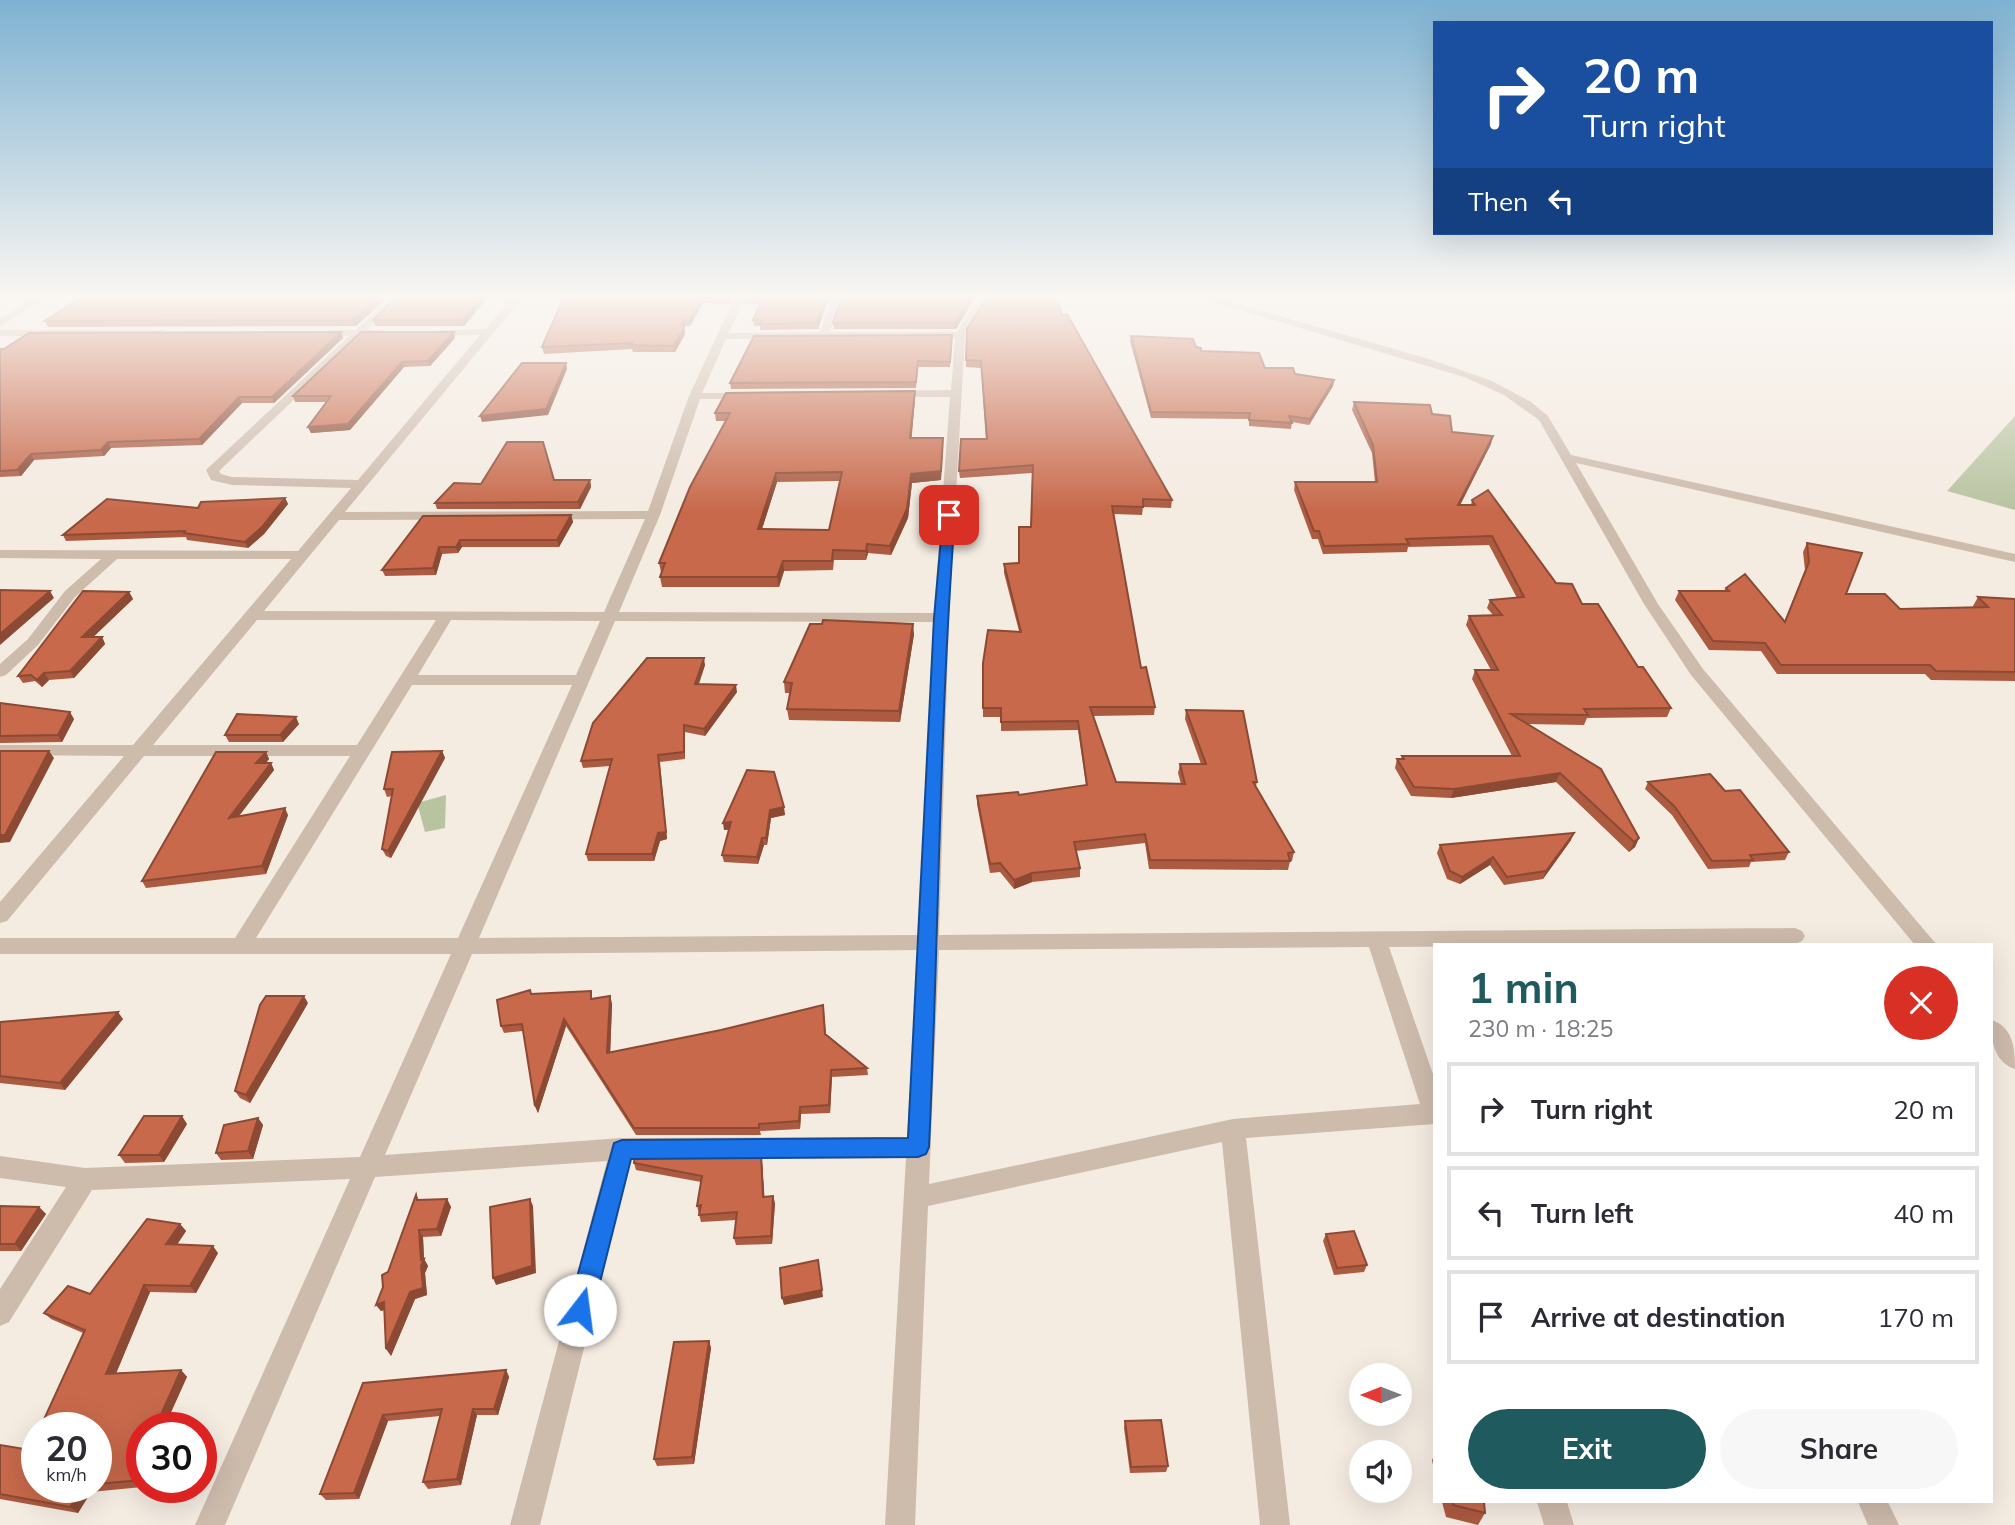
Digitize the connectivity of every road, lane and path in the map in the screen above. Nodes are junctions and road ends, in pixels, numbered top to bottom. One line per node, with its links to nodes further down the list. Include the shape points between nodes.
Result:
1 (321, 368): 11 (street, via 212,470 216,477 232,481)
2 (459, 368): 11 (street)
3 (707, 368): 8 (street)
4 (958, 368): 6 (street)
5 (1441, 368): 10 (street, via 1497,386 1526,402 1544,418)
6 (957, 393): 7 (street); 21 (street)
7 (874, 394)
8 (695, 396): 9 (street); 12 (street)
9 (764, 396)
10 (1565, 457): 17 (street); 33 (street, via 1651,604 1697,672)
11 (360, 484): 13 (street)
12 (653, 515): 13 (street); 20 (street)
13 (334, 516): 16 (street)
14 (0, 554): 15 (street)
15 (113, 555): 16 (street); 22 (street, via 70,594 33,642)
16 (302, 555): 18 (street)
17 (2015, 558)
18 (252, 615): 19 (street); 26 (street)
19 (447, 615): 20 (street); 23 (street)
20 (610, 615): 21 (street); 24 (street)
21 (940, 618): 32 (street)
22 (0, 672)
23 (406, 681): 24 (street); 27 (street)
24 (582, 681): 36 (street)
25 (0, 750): 26 (street)
26 (138, 751): 27 (street); 28 (street)
27 (362, 751): 35 (street)
28 (0, 916)
29 (1795, 936): 31 (street)
30 (1376, 938): 31 (street); 32 (street); 39 (street)
31 (1611, 941)
32 (929, 943): 36 (street); 42 (street)
33 (1925, 943)
34 (0, 946): 35 (street)
35 (241, 946): 36 (street)
36 (467, 946): 45 (street)
37 (1993, 1030): 38 (street)
38 (2015, 1060)
39 (1433, 1108)
40 (1433, 1114): 41 (street)
41 (1233, 1129): 47 (street); 54 (street)
42 (918, 1147): 43 (street); 47 (street)
43 (622, 1149): 45 (street); 52 (street)
44 (0, 1167): 46 (street)
45 (369, 1167): 46 (street); 51 (street)
46 (85, 1179): 48 (street)
47 (915, 1198): 53 (street)
48 (0, 1312)
49 (1552, 1503): 55 (street)
50 (1873, 1503): 56 (street)
51 (210, 1525)
52 (525, 1525)
53 (900, 1525)
54 (1275, 1525)
55 (1559, 1525)
56 (1884, 1525)

